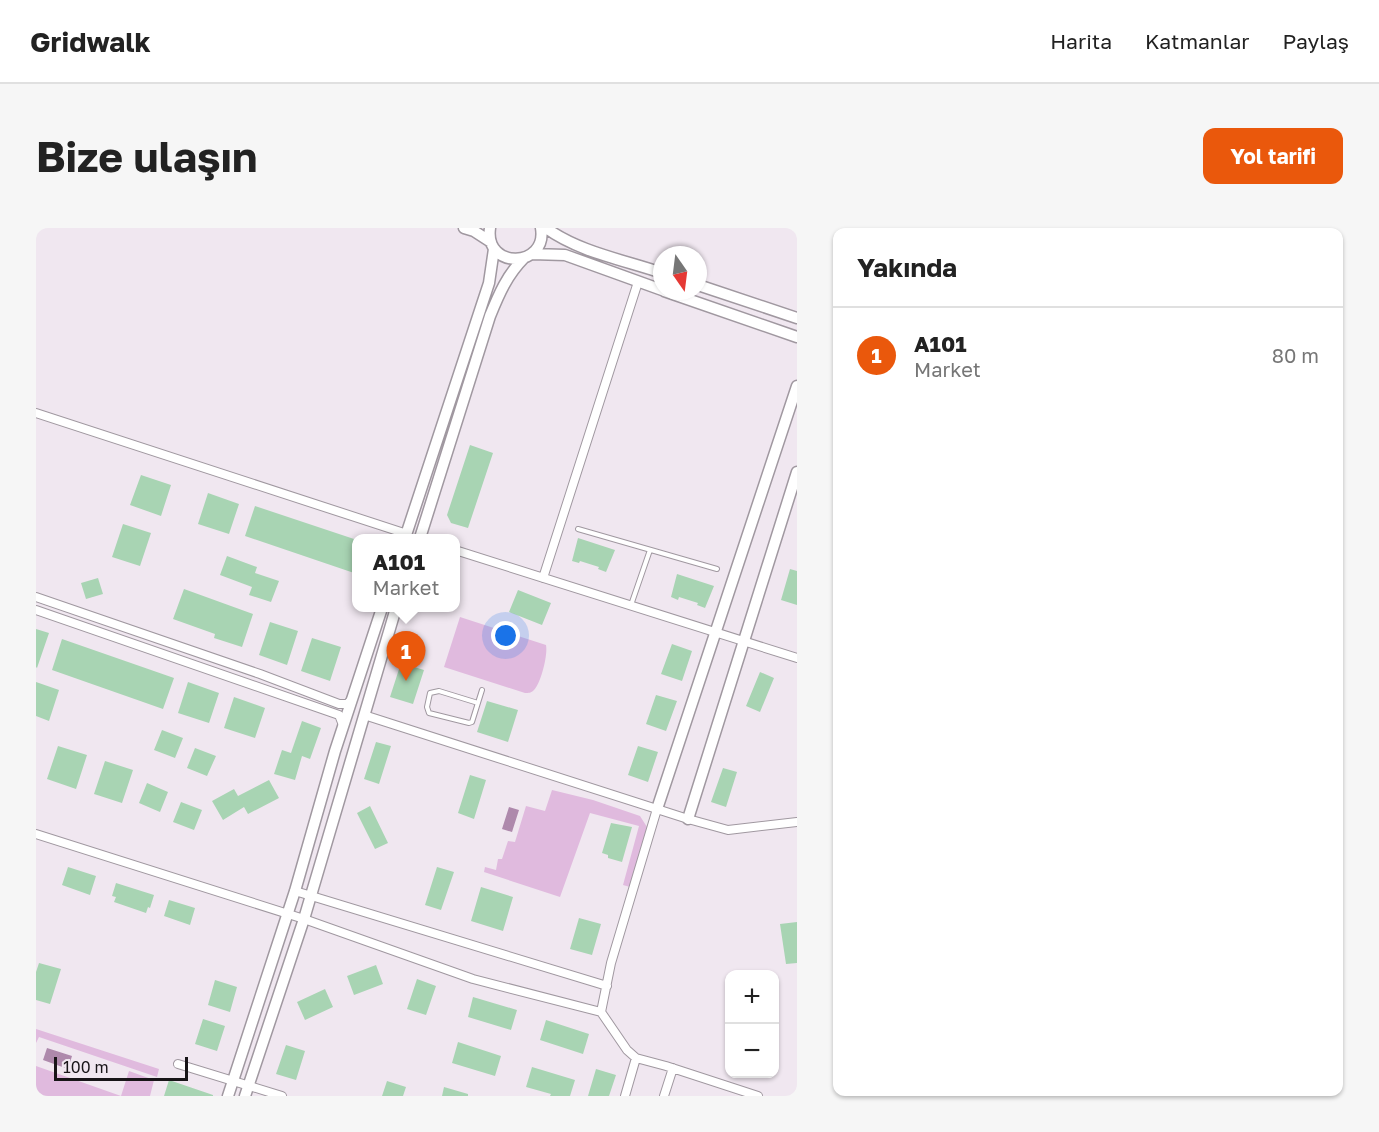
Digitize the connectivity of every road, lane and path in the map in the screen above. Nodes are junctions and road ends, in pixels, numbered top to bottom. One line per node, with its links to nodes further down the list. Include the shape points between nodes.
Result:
1 (464, 228): 4 (main road)
2 (490, 228): 4 (main road)
3 (544, 228): 5 (main road, via 541,241); 6 (main road, via 579,246)
4 (492, 245): 5 (main road, via 508,258); 18 (main road, via 489,283)
5 (528, 256): 7 (main road, via 565,255); 19 (main road, via 512,270 490,316)
6 (653, 270)
7 (638, 282): 8 (main road); 23 (street)
8 (653, 287)
9 (707, 288): 11 (main road)
10 (689, 300): 12 (main road)
11 (797, 318)
12 (797, 337)
13 (797, 386): 29 (main road)
14 (36, 413): 17 (street)
15 (797, 471): 30 (main road)
16 (578, 529): 20 (lane)
17 (400, 534)
18 (407, 534)
19 (421, 534)
20 (650, 549): 22 (lane); 25 (lane)
21 (460, 551): 23 (street)
22 (717, 569)
23 (543, 578): 25 (street)
24 (36, 597): 33 (street, via 339,704)
25 (631, 606): 29 (street)
26 (36, 610): 36 (street, via 339,715)
27 (381, 612): 33 (main road)
28 (395, 612): 35 (main road)
29 (715, 632): 30 (street); 37 (main road)
30 (744, 641): 31 (street); 38 (main road)
31 (797, 658)
32 (482, 690): 34 (lane)
33 (352, 699): 36 (main road)
34 (478, 703): 34 (lane, via 472,722 467,723 429,713 426,707 430,693 439,691)
35 (364, 716): 37 (street); 42 (main road)
36 (344, 725): 41 (main road)
37 (657, 809): 38 (street); 45 (street)
38 (688, 819): 39 (street, via 728,830)
39 (797, 822)
40 (36, 834): 43 (street)
41 (294, 891): 42 (street); 43 (main road)
42 (311, 896): 44 (main road); 45 (street)
43 (287, 914): 44 (street); 50 (main road)
44 (304, 919): 46 (street, via 474,979); 51 (main road)
45 (607, 986): 46 (street)
46 (601, 1012): 47 (street)
47 (636, 1058): 49 (street); 54 (street)
48 (178, 1064): 50 (street)
49 (673, 1068): 55 (street); 56 (street)
50 (233, 1082): 51 (street); 52 (main road)
51 (247, 1091): 53 (street)
52 (228, 1096)
53 (282, 1096)
54 (625, 1096)
55 (664, 1096)
56 (758, 1096)

